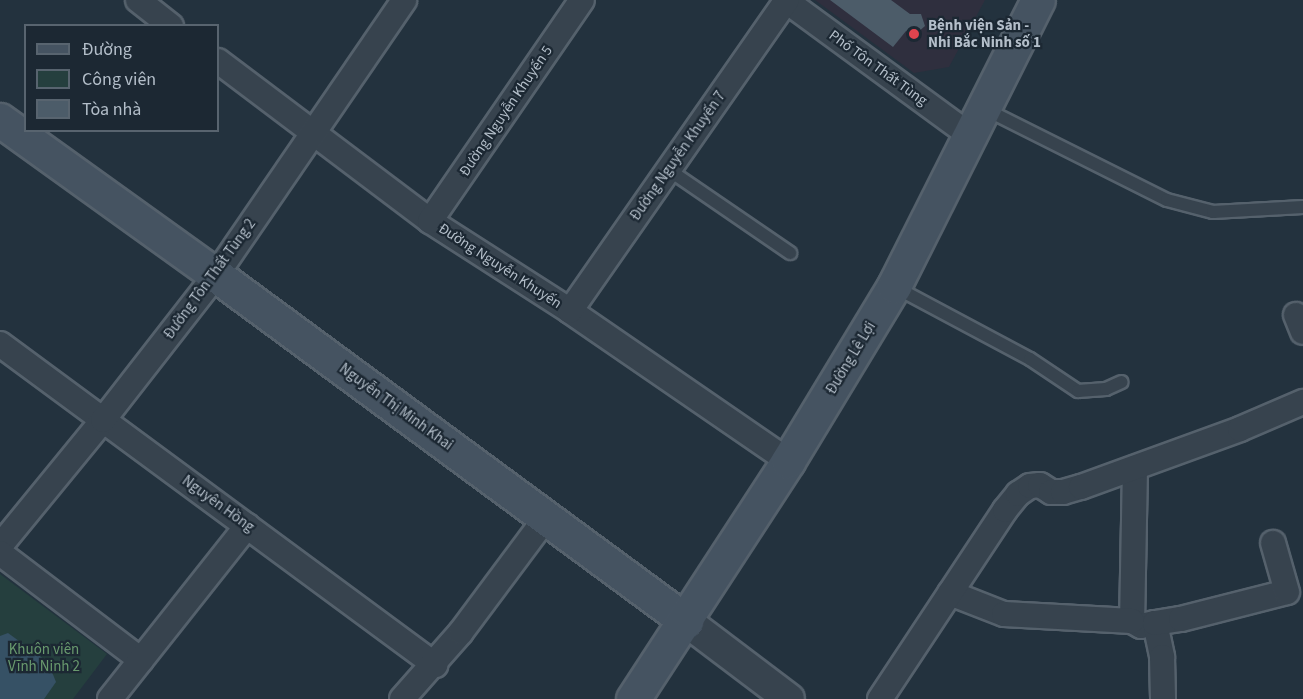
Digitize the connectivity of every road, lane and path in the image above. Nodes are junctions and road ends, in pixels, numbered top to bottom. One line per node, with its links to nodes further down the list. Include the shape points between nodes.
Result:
1 (138, 0): 6 (street)
2 (404, 0): 10 (street, Đường Tôn Thất Tùng 2)
3 (582, 0): 13 (street, Đường Nguyễn Khuyến 5)
4 (786, 0): 9 (street, Phố Tôn Thất Tùng); 11 (street, Đường Nguyễn Khuyến 7)
5 (1038, 0): 9 (main road, Đường Lê Lợi)
6 (168, 24)
7 (219, 62): 10 (street, Đường Nguyễn Khuyến)
8 (0, 120): 15 (main road, Nguyễn Thị Minh Khai)
9 (978, 123): 12 (lane, via 1167,200 1213,212); 16 (main road, Đường Lê Lợi)
10 (314, 135): 13 (street, Đường Nguyễn Khuyến); 15 (street, Đường Tôn Thất Tùng 2)
11 (669, 170): 14 (lane); 17 (street, Đường Nguyễn Khuyến 7)
12 (1303, 207)
13 (430, 221): 17 (street, Đường Nguyễn Khuyến)
14 (790, 253)
15 (216, 274): 21 (street, Đường Tôn Thất Tùng 2); 24 (main road, Nguyễn Thị Minh Khai)
16 (894, 286): 19 (lane, via 1030,359 1078,391 1106,389); 22 (main road, Đường Lê Lợi)
17 (570, 310): 22 (street, Đường Nguyễn Khuyến)
18 (0, 344): 21 (street, Nguyên Hồng)
19 (1122, 382)
20 (1303, 402): 23 (street)
21 (103, 420): 25 (street, Nguyên Hồng); 27 (street, Đường Tôn Thất Tùng 2)
22 (788, 461): 30 (main road, Đường Lê Lợi)
23 (1135, 468): 29 (street, via 1064,492 1051,492 1040,484 1030,486 1005,510); 31 (street)
24 (546, 518): 30 (main road, Nguyễn Thị Minh Khai); 33 (street)
25 (247, 526): 32 (street); 33 (street, Nguyên Hồng)
26 (1274, 543): 31 (street, via 1287,592 1181,619)
27 (0, 546)
28 (0, 553): 32 (street)
29 (950, 593): 31 (street, via 1004,614); 38 (street)
30 (686, 621): 36 (main road, Đường Lê Lợi); 37 (street, Nguyễn Thị Minh Khai)
31 (1143, 622): 39 (street, via 1162,657)
32 (141, 660): 34 (street)
33 (435, 664): 35 (street)
34 (110, 699)
35 (402, 699)
36 (633, 699)
37 (789, 699)
38 (880, 699)
39 (1163, 699)

